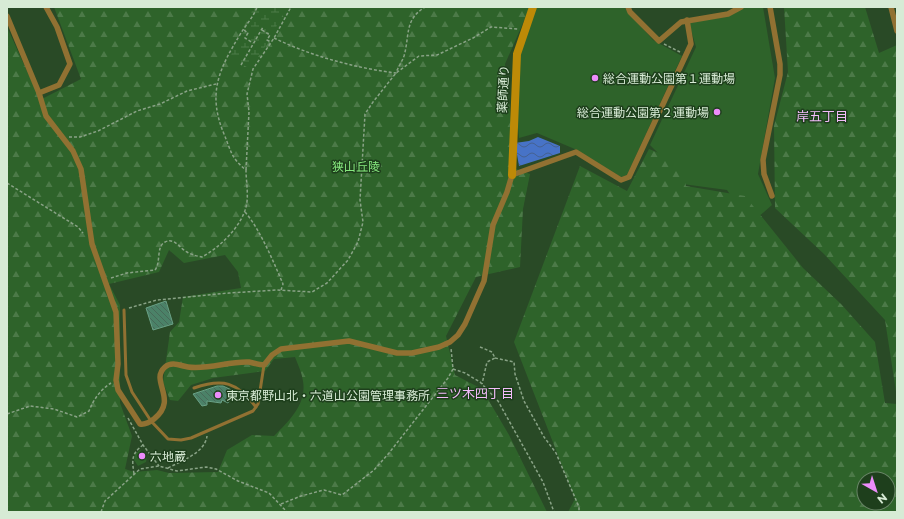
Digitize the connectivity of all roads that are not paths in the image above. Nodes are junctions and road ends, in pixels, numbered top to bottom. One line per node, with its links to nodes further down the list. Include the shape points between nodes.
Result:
1 (46, 7): 10 (street, via 57,27 70,64 59,85)
2 (533, 7): 11 (street, 薬師通り, via 517,54)
3 (628, 7): 8 (street, via 659,41)
4 (741, 7): 8 (street, via 728,14)
5 (770, 7): 12 (street, via 780,64 763,160 764,174)
6 (891, 7): 9 (street)
7 (7, 16): 10 (street)
8 (687, 20): 11 (street, via 691,44 629,177 621,180 576,152)
9 (897, 31)
10 (39, 93): 17 (street, via 46,116 73,151 81,169 92,244 116,312 118,390 140,424)
11 (512, 175): 14 (street, via 493,226 484,281 458,335 450,342 412,353 397,353 349,341 281,349 272,355)
12 (772, 196)
13 (124, 310): 17 (lane, via 126,375 132,392)
14 (264, 366): 16 (lane); 17 (street, via 250,362 190,367 167,365 160,376 165,404)
15 (194, 388): 16 (lane, via 210,383 226,383 240,390)
16 (256, 407): 17 (lane, via 247,414 207,432 181,440 168,439)
17 (151, 421)

